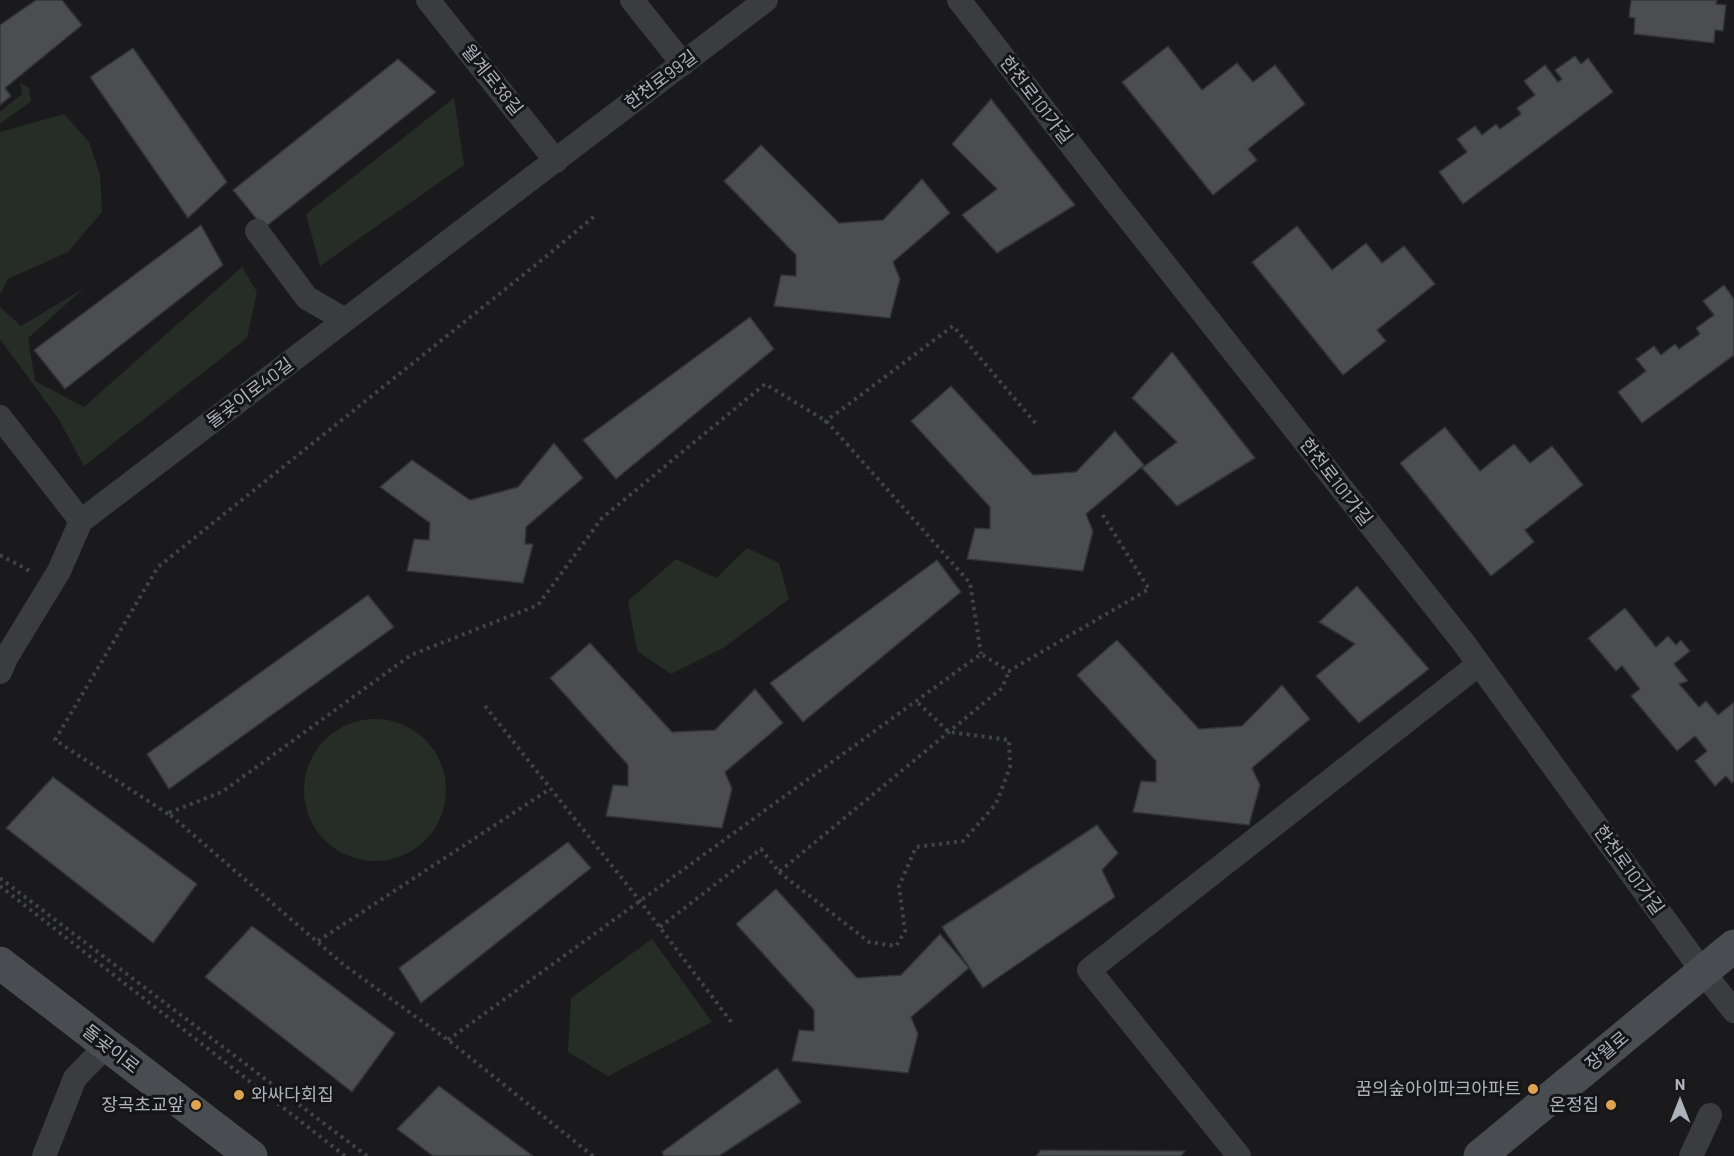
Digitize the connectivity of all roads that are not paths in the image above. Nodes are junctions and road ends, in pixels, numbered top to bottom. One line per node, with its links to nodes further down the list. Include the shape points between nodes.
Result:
1 (428, 0): 6 (street, 월계로38길)
2 (632, 0): 5 (street)
3 (766, 0): 5 (street, 한천로99길)
4 (959, 0): 11 (street, 한천로101가길)
5 (683, 64): 6 (street, 한천로99길)
6 (555, 161): 8 (street, 돌곶이로40길)
7 (257, 231): 8 (street, via 307,298)
8 (345, 320): 10 (street, 돌곶이로40길)
9 (0, 417): 10 (street)
10 (81, 521): 12 (street, 돌곶이로40길, via 52,582)
11 (1479, 664): 15 (street, 한천로101가길); 21 (street, via 1089,970)
12 (0, 672)
13 (1734, 946): 15 (street, 장월로)
14 (0, 963): 17 (street, 돌곶이로)
15 (1703, 972): 16 (street, 한천로101가길); 22 (street, 장월로)
16 (1734, 1011)
17 (107, 1046): 19 (street, via 75,1078); 20 (street, 돌곶이로)
18 (1710, 1115): 23 (street)
19 (44, 1156)
20 (251, 1156)
21 (1239, 1156)
22 (1480, 1156)
23 (1691, 1156)

